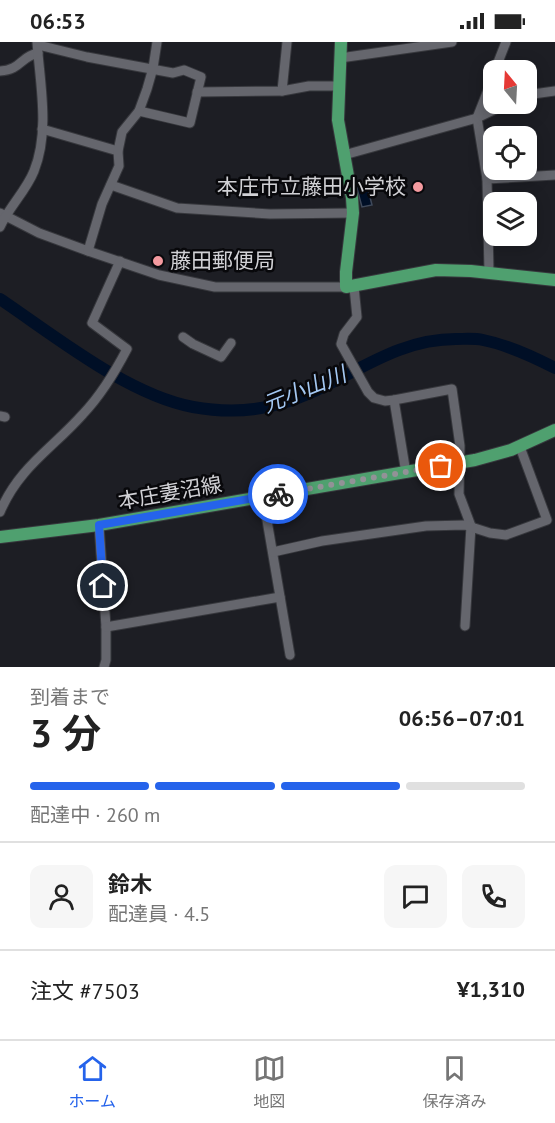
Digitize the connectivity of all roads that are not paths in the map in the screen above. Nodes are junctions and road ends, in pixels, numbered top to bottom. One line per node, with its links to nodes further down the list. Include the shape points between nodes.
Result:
1 (157, 42): 10 (street)
2 (286, 42): 13 (street)
3 (341, 42): 8 (main road)
4 (452, 42): 6 (street)
5 (506, 42): 9 (street)
6 (415, 45): 8 (street)
7 (38, 46): 10 (street); 11 (street, via 12,70); 21 (street)
8 (340, 58): 12 (main road)
9 (499, 60)
10 (153, 68): 15 (street, via 173,73 184,70 201,77); 18 (street)
11 (0, 71)
12 (338, 86): 13 (street); 23 (main road)
13 (282, 91): 15 (street)
14 (555, 91): 16 (street)
15 (197, 92): 18 (street, via 190,123)
16 (537, 93)
17 (483, 103): 20 (street)
18 (139, 111): 22 (street, via 122,132)
19 (485, 114): 20 (street)
20 (477, 118): 23 (street); 24 (street)
21 (42, 129): 22 (street); 30 (street, via 33,173)
22 (118, 151): 28 (street, via 119,166)
23 (344, 155): 29 (main road)
24 (483, 159)
25 (555, 175): 26 (street)
26 (537, 176)
27 (486, 180): 34 (street)
28 (111, 185): 29 (street, via 177,208 270,214); 32 (street)
29 (352, 213): 36 (main road, via 346,272)
30 (3, 214): 31 (street); 32 (street, via 39,233)
31 (0, 226)
32 (88, 250): 33 (street)
33 (120, 261): 36 (street, via 159,275 215,287); 45 (street, via 92,323 128,349 82,416 15,482)
34 (489, 272): 35 (main road); 36 (main road, via 431,271)
35 (555, 280)
36 (350, 287): 39 (street, via 357,317 341,344 375,398)
37 (183, 337): 38 (street, via 221,357)
38 (231, 343)
39 (394, 400): 42 (street, via 452,389); 43 (street)
40 (555, 430): 41 (main road, 本庄妻沼線)
41 (520, 447): 42 (main road, 本庄妻沼線); 47 (street, via 547,520 506,535)
42 (460, 463): 43 (main road, 本庄妻沼線); 47 (street, via 460,500)
43 (406, 473): 44 (main road, 本庄妻沼線)
44 (263, 497): 46 (main road, 本庄妻沼線); 49 (street)
45 (0, 512)
46 (99, 525): 48 (main road, 本庄妻沼線); 52 (street)
47 (471, 526): 49 (street, via 384,531); 51 (street)
48 (0, 537)
49 (273, 552): 50 (street)
50 (280, 597): 52 (street); 53 (street)
51 (465, 626)
52 (106, 627): 54 (street)
53 (290, 655)
54 (104, 667)

